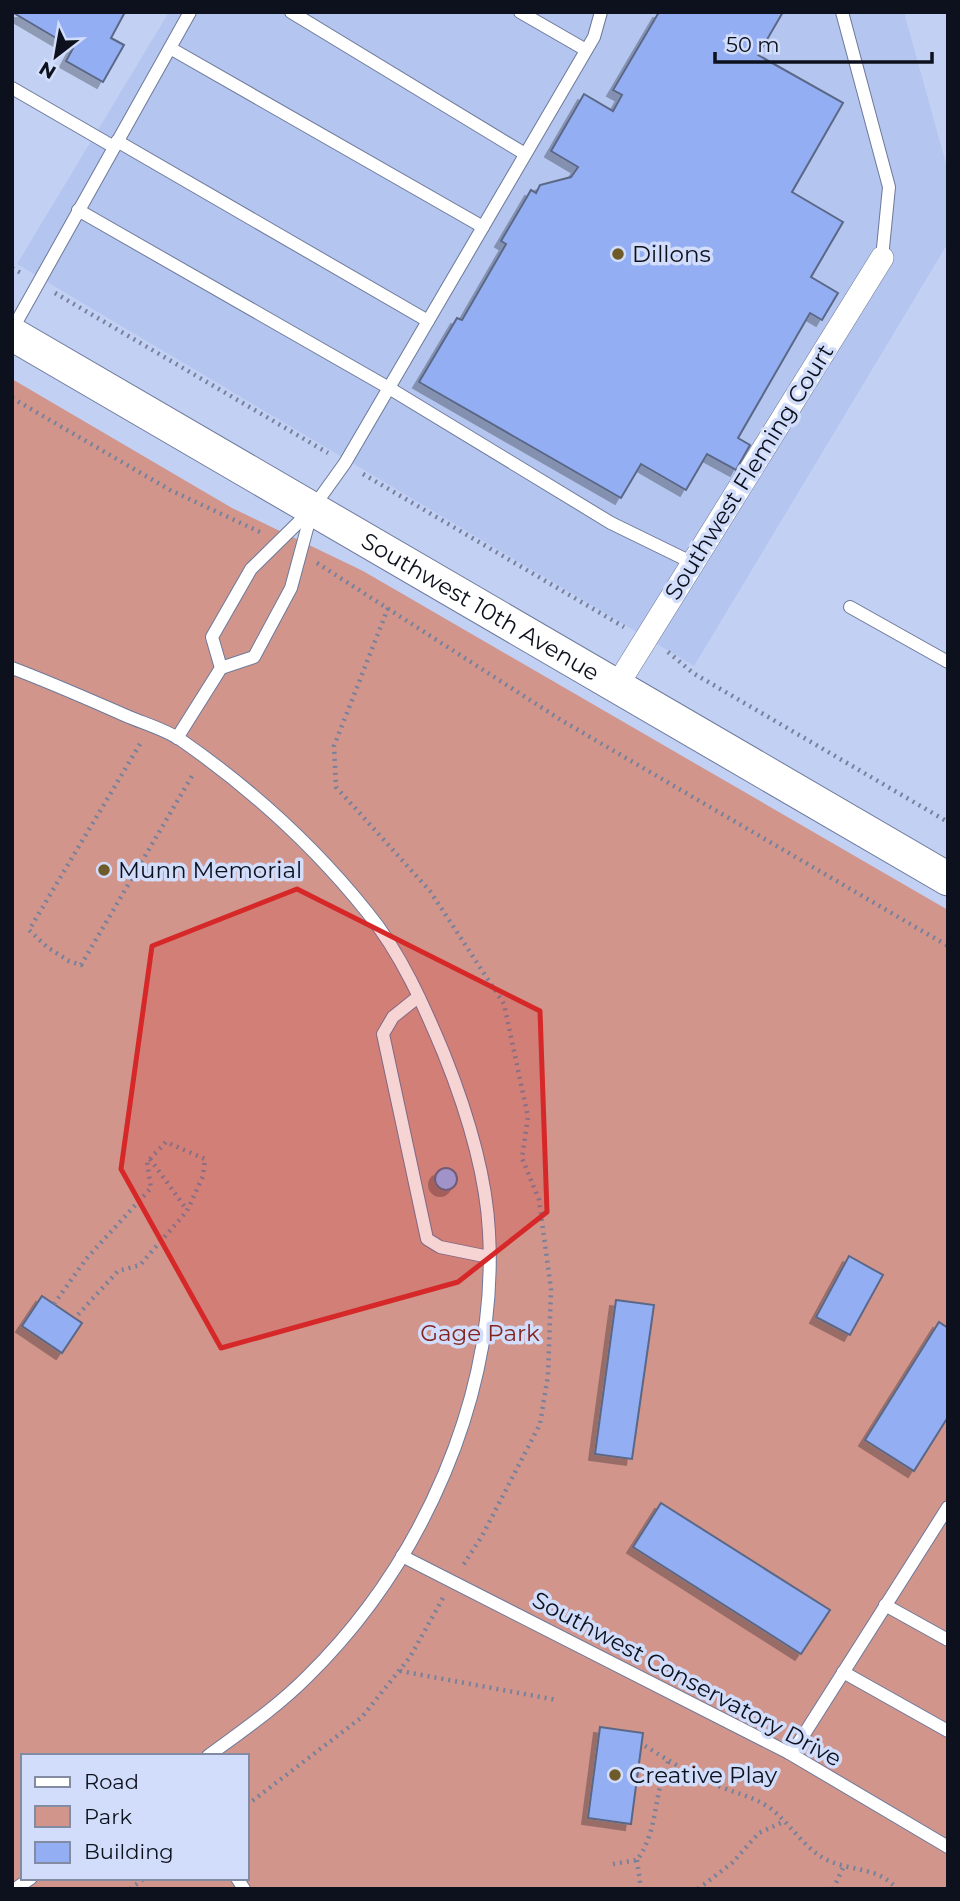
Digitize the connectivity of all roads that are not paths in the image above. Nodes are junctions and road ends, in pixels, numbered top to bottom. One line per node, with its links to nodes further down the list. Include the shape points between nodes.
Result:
1 (190, 12): 6 (lane)
2 (292, 12): 10 (lane)
3 (520, 12): 7 (lane)
4 (601, 12): 7 (lane)
5 (842, 12): 13 (lane, via 889,187)
6 (170, 48): 9 (lane); 12 (lane)
7 (586, 50): 10 (lane)
8 (12, 88): 9 (lane)
9 (116, 144): 11 (lane); 14 (lane)
10 (525, 154): 12 (lane)
11 (78, 210): 15 (lane); 16 (lane)
12 (483, 227): 14 (lane)
13 (881, 258): 18 (street, Southwest Fleming Court)
14 (428, 321): 16 (lane)
15 (12, 332): 17 (main road, Southwest 10th Avenue)
16 (389, 388): 17 (lane); 18 (lane, via 611,523)
17 (312, 509): 22 (lane, via 291,588 254,657); 22 (lane, via 251,569 212,637); 23 (main road, Southwest 10th Avenue)
18 (693, 563): 23 (street, Southwest Fleming Court)
19 (850, 607): 20 (lane)
20 (948, 662)
21 (12, 668): 24 (lane)
22 (221, 668): 24 (lane)
23 (616, 687): 25 (main road, Southwest 10th Avenue)
24 (177, 737): 26 (lane, via 263,804 318,856 368,913)
25 (948, 879)
26 (418, 997): 27 (lane, via 466,1119 484,1194); 27 (lane, via 393,1017 383,1034 427,1238 440,1247)
27 (489, 1257): 29 (lane, via 485,1315 468,1399 441,1480)
28 (948, 1507): 30 (lane)
29 (402, 1556): 34 (lane, Southwest Conservatory Drive); 35 (lane, via 359,1619 307,1677)
30 (886, 1605): 31 (lane); 32 (lane)
31 (948, 1640)
32 (843, 1672): 33 (lane); 34 (lane)
33 (948, 1731)
34 (789, 1753): 36 (lane, Southwest Conservatory Drive)
35 (211, 1754)
36 (948, 1847)

